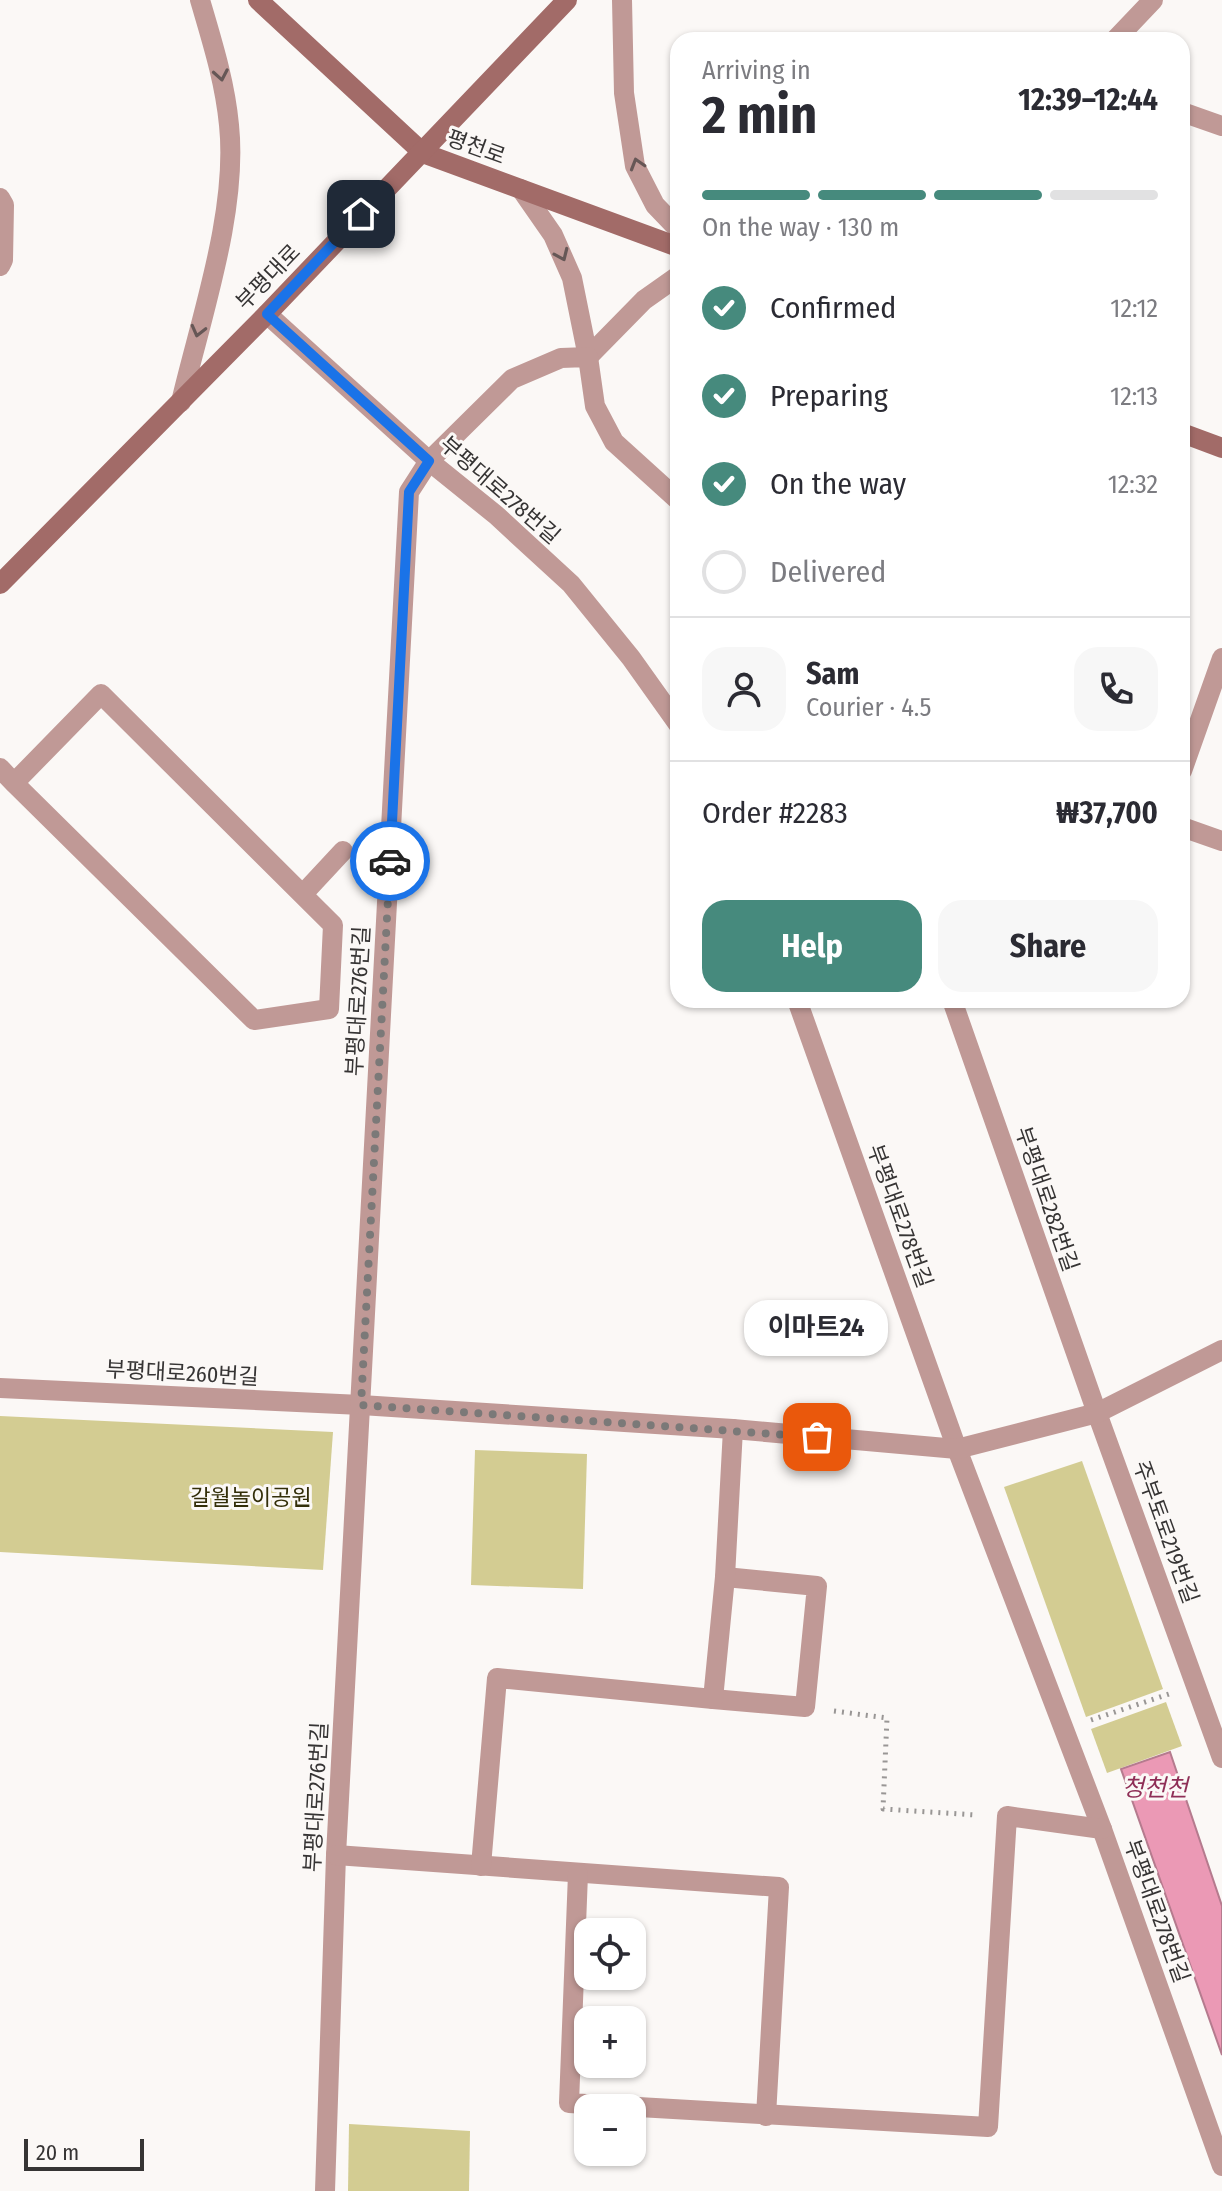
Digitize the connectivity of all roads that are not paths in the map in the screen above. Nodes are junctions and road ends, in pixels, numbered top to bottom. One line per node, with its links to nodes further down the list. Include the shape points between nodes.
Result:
1 (200, 0): 18 (street, one-way to 18, via 230,126 230,179)
2 (258, 0): 9 (main road, 평천로)
3 (567, 0): 9 (main road, 부평대로)
4 (622, 0): 12 (street, one-way to 4, via 655,205 635,166 624,93)
5 (1153, 0): 6 (street)
6 (1123, 32)
7 (1190, 115): 8 (street)
8 (1222, 126)
9 (423, 153): 10 (main road, 평천로); 16 (main road, 부평대로)
10 (521, 189): 13 (main road, 평천로); 17 (street, one-way to 17, via 553,235 572,278)
11 (0, 198): 14 (street)
12 (670, 221)
13 (670, 244)
14 (0, 266)
15 (670, 282): 17 (street, via 644,300)
16 (267, 314): 18 (main road, 부평대로); 21 (street, 부평대로278번길)
17 (588, 357): 21 (street, 부평대로276번길, via 561,358 512,379); 22 (street, via 595,406 614,442)
18 (181, 402): 23 (main road, 부평대로)
19 (1190, 436): 20 (main road)
20 (1222, 448)
21 (429, 461): 25 (street, 부평대로278번길, via 571,584); 36 (street, 부평대로276번길, via 409,492)
22 (670, 493)
23 (0, 584)
24 (1222, 658): 26 (street)
25 (670, 713)
26 (1190, 748)
27 (7, 775): 31 (street, via 101,694); 31 (street, via 254,1020 329,1009 333,925)
28 (1190, 830): 29 (street)
29 (1222, 841)
30 (343, 851): 31 (street)
31 (303, 894)
32 (800, 1008): 39 (street, 부평대로278번길)
33 (955, 1008): 37 (street, 부평대로282번길)
34 (1222, 1350): 37 (street)
35 (0, 1388): 36 (street, 부평대로260번길)
36 (361, 1405): 38 (street); 44 (street, 부평대로276번길)
37 (1097, 1413): 39 (street); 42 (street, 주부토로219번길)
38 (733, 1429): 39 (street); 40 (street)
39 (957, 1449): 43 (street, 부평대로278번길)
40 (725, 1577): 41 (street); 41 (street, via 817,1586 805,1707)
41 (713, 1699): 45 (street, via 497,1678)
42 (1222, 1758)
43 (1102, 1829): 47 (street, via 1007,1816 988,2127); 48 (street, 부평대로278번길)
44 (336, 1855): 45 (street); 49 (street, 부평대로276번길)
45 (481, 1866): 46 (street)
46 (578, 1874): 47 (street, via 569,2103); 47 (street, via 779,1887)
47 (766, 2116)
48 (1222, 2166)
49 (325, 2191)

